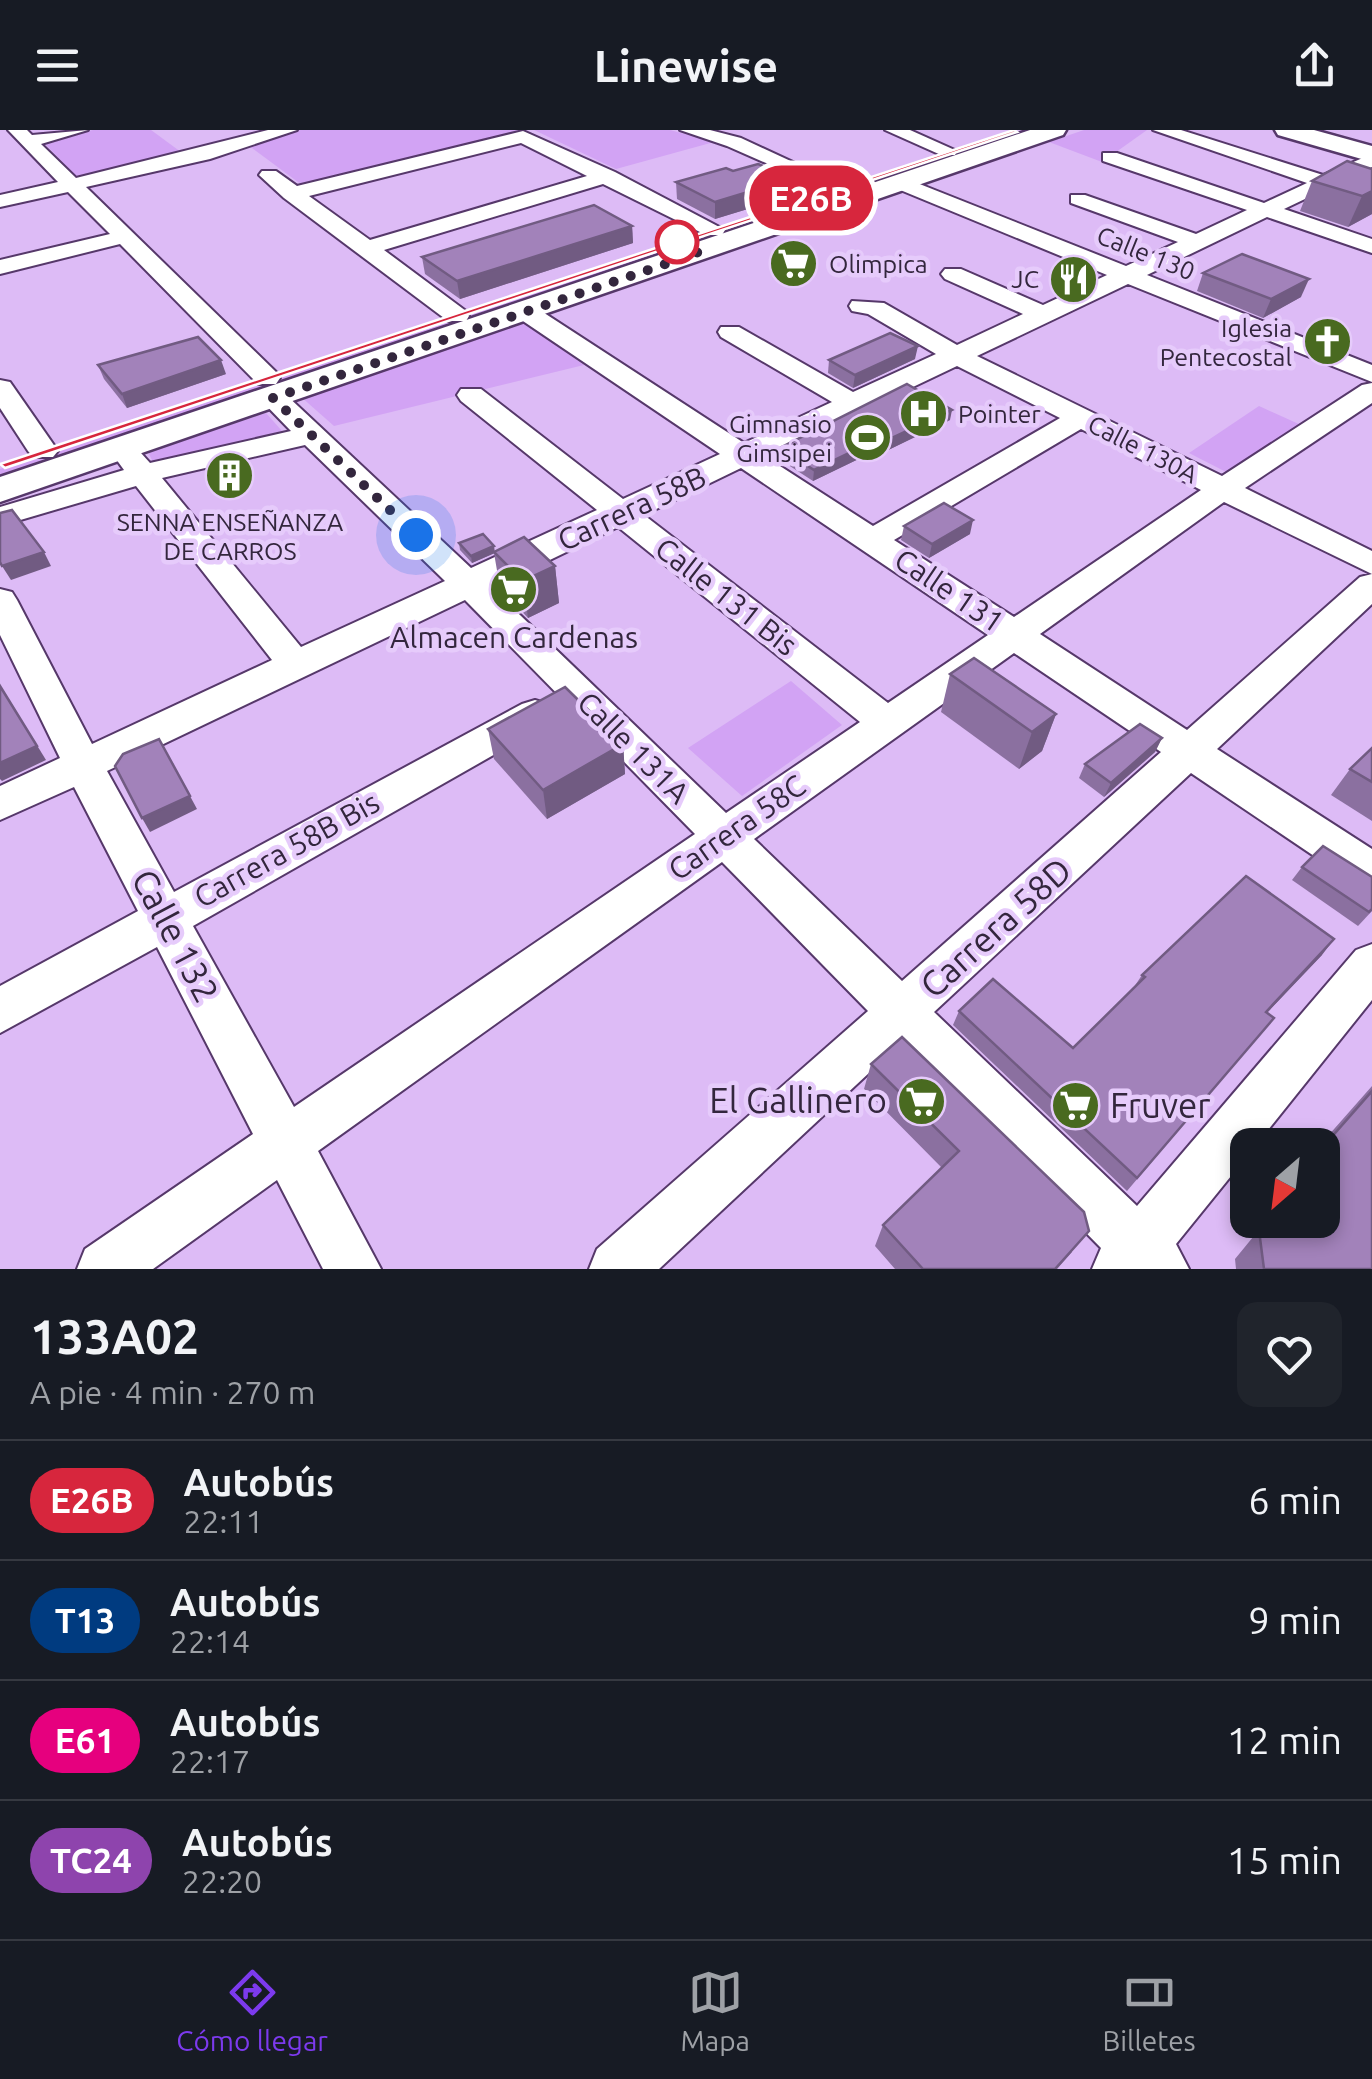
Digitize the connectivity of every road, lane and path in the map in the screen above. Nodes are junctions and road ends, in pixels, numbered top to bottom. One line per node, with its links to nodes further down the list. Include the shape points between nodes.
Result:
1 (79, 130): 10 (street)
2 (288, 130): 18 (street)
3 (689, 130): 19 (street, via 734,142)
4 (894, 130): 11 (street)
5 (1014, 130): 11 (main road)
6 (1054, 130): 17 (main road)
7 (1162, 130): 16 (street)
8 (1287, 130): 12 (main road)
9 (1306, 130): 12 (main road)
10 (22, 136): 18 (street, Calle 131A)
11 (948, 151): 19 (main road)
12 (1372, 154): 16 (street, Carrera 58B)
13 (1110, 157): 23 (street)
14 (269, 175): 20 (street)
15 (608, 176): 20 (street, via 523,137); 24 (street); 28 (street)
16 (1324, 182): 23 (street, Carrera 58B)
17 (900, 184): 31 (street, Calle 130); 33 (main road)
18 (72, 185): 22 (street); 25 (street, Calle 131A)
19 (839, 188): 24 (main road)
20 (290, 194): 28 (street)
21 (1078, 200): 26 (street)
22 (0, 202)
23 (1265, 210): 26 (street, Carrera 58B); 27 (street)
24 (714, 230): 35 (main road)
25 (124, 237): 29 (street); 40 (street, Calle 131A)
26 (1197, 242): 31 (street, Carrera 58B)
27 (1372, 246)
28 (365, 249): 35 (street)
29 (0, 268)
30 (954, 274): 34 (street)
31 (1128, 276): 34 (street, Carrera 58B); 38 (street, Calle 130)
32 (862, 306): 37 (street, Calle 130A)
33 (526, 312): 40 (main road); 47 (street, Calle 131)
34 (1046, 315): 37 (street, Carrera 58B)
35 (457, 316): 40 (main road)
36 (730, 332): 43 (street)
37 (958, 356): 43 (street, Carrera 58B); 44 (street, Calle 130A)
38 (1372, 374)
39 (0, 388): 46 (street)
40 (270, 388): 45 (street, Calle 131A); 46 (main road); 48 (main road)
41 (1372, 390): 50 (street, Carrera 58C)
42 (471, 395): 52 (street, Calle 131 Bis)
43 (856, 405): 47 (street, Carrera 58B)
44 (1080, 418): 50 (street, Calle 130A); 54 (street)
45 (310, 435): 48 (street); 57 (street, Calle 131A)
46 (43, 450): 49 (main road)
47 (747, 456): 52 (street, Carrera 58B); 54 (street, Calle 131)
48 (133, 462): 51 (main road); 53 (street); 60 (street)
49 (0, 464)
50 (1223, 489): 55 (street, Calle 130A); 59 (street, Carrera 58C)
51 (0, 490)
52 (621, 514): 57 (street, Carrera 58B); 62 (street, Calle 131 Bis)
53 (0, 517)
54 (873, 539): 59 (street, Calle 131)
55 (1372, 564)
56 (1372, 585): 63 (street, Carrera 58D)
57 (469, 586): 60 (street, Carrera 58B); 61 (street, Calle 131A)
58 (0, 600): 64 (street, Calle 132)
59 (1014, 635): 62 (street, Carrera 58C); 63 (street, Calle 131)
60 (296, 666): 64 (street, Carrera 58B)
61 (576, 692): 66 (street, Calle 131A); 68 (street, Carrera 58B Bis)
62 (888, 723): 66 (street, Carrera 58C)
63 (1192, 752): 67 (street, Calle 131); 71 (street, Carrera 58D)
64 (83, 765): 65 (street, Carrera 58B); 68 (street, Calle 132)
65 (0, 804)
66 (724, 838): 71 (street, Calle 131A); 72 (street, Carrera 58C)
67 (1372, 872)
68 (165, 917): 70 (street, Carrera 58B Bis); 72 (street, Calle 132)
69 (1372, 964): 73 (street)
70 (0, 1012)
71 (902, 1013): 73 (street, Calle 131A); 76 (street, Carrera 58D)
72 (285, 1143): 74 (street, Carrera 58C); 75 (street, Calle 132)
73 (1140, 1262)
74 (106, 1269)
75 (353, 1269)
76 (617, 1269)

